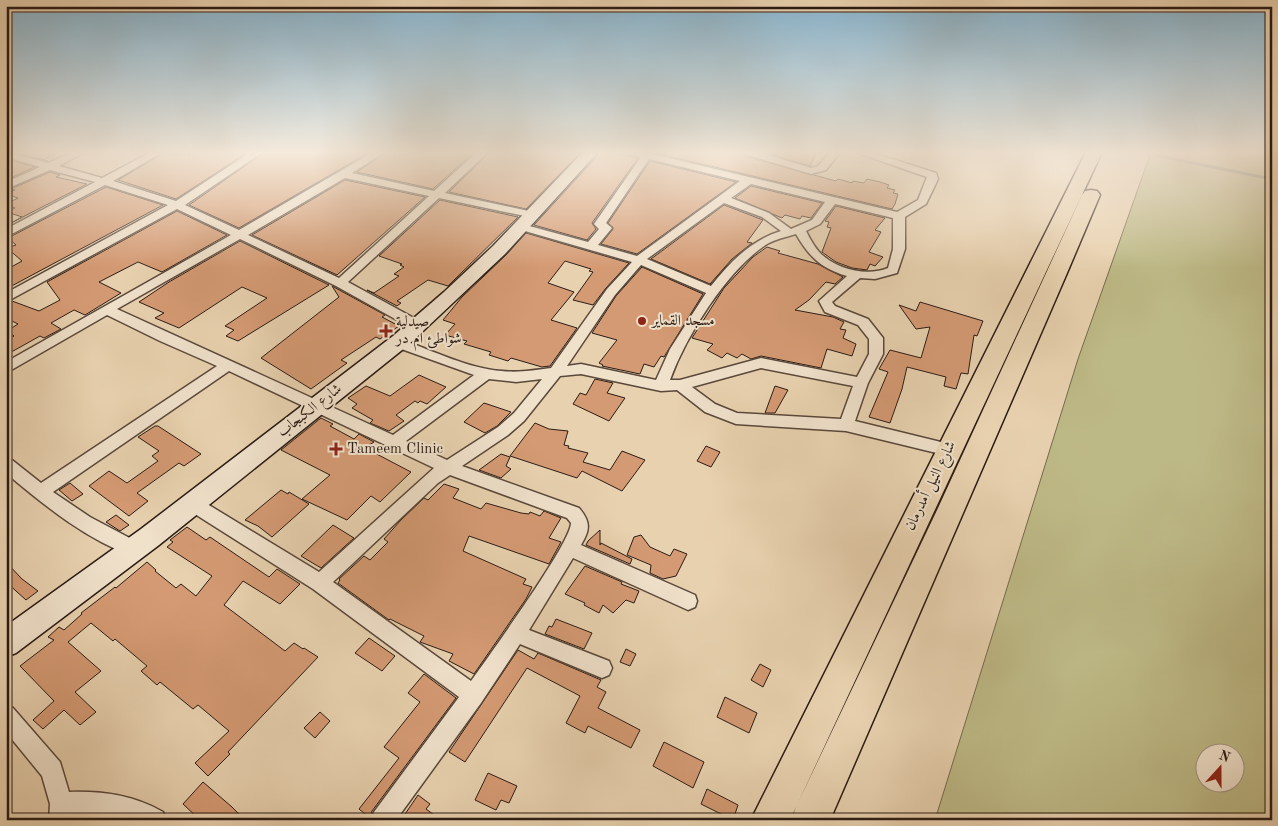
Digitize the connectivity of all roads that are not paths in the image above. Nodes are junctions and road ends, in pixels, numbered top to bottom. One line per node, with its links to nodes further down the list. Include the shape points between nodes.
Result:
1 (89, 191): 21 (street)
2 (132, 191): 17 (street)
3 (199, 191): 17 (street)
4 (318, 191): 22 (street)
5 (422, 191): 14 (street)
6 (443, 191): 14 (street)
7 (556, 191): 19 (main road, شارع الكبجاب)
8 (623, 191): 23 (street, via 600,224 606,228)
9 (735, 191): 15 (street)
10 (793, 191): 16 (street)
11 (927, 191): 18 (street, via 922,202)
12 (1083, 191): 42 (main road, شارع النيل أمدرمان)
13 (1086, 191): 60 (main road, via 935,549)
14 (439, 194): 19 (street); 26 (street)
15 (724, 199): 20 (street); 24 (street)
16 (832, 200): 18 (street); 20 (street, via 817,221)
17 (177, 205): 22 (street); 28 (street)
18 (900, 216): 25 (street, via 899,248 893,270 878,276)
19 (528, 221): 23 (street); 30 (main road, شارع الكبجاب)
20 (793, 230): 25 (street, via 822,260); 27 (street, via 757,246)
21 (6, 234)
22 (241, 235): 26 (street); 29 (street)
23 (591, 246): 24 (street)
24 (638, 260): 27 (street); 34 (street, via 611,292)
25 (857, 274): 36 (street, via 825,301 830,309 863,322 876,338 876,354)
26 (340, 283): 30 (street)
27 (714, 292): 38 (street, via 677,345)
28 (6, 298)
29 (108, 310): 32 (street); 33 (street)
30 (418, 326): 31 (main road, شارع الكبجاب)
31 (398, 343): 35 (street); 39 (main road, شارع الكبجاب)
32 (228, 365): 39 (street); 45 (street)
33 (6, 368)
34 (554, 373): 35 (street, via 516,377); 38 (street, via 581,369); 43 (street, via 512,424)
35 (486, 374): 41 (street)
36 (861, 383): 37 (street, via 761,362); 40 (street)
37 (680, 385): 38 (street); 40 (street, via 710,408 736,418)
38 (660, 386)
39 (315, 406): 41 (street); 46 (main road, شارع الكبجاب)
40 (846, 425): 42 (street)
41 (394, 442): 43 (street)
42 (949, 450): 59 (main road, شارع النيل أمدرمان)
43 (447, 466): 47 (street, via 573,513 581,526); 49 (street)
44 (8, 469): 45 (street)
45 (41, 492): 48 (street, via 97,531)
46 (193, 504): 48 (main road, شارع الكبجاب); 49 (street)
47 (569, 548): 50 (street); 51 (street)
48 (135, 550): 52 (main road, شارع الكبجاب)
49 (320, 583): 54 (street)
50 (688, 601)
51 (517, 634): 53 (street); 54 (street)
52 (6, 643)
53 (602, 668)
54 (474, 696): 58 (street)
55 (6, 715): 56 (street, via 52,770)
56 (61, 812): 57 (street, via 110,805 134,810)
57 (155, 820)
58 (382, 820)
59 (770, 820)
60 (810, 820)

